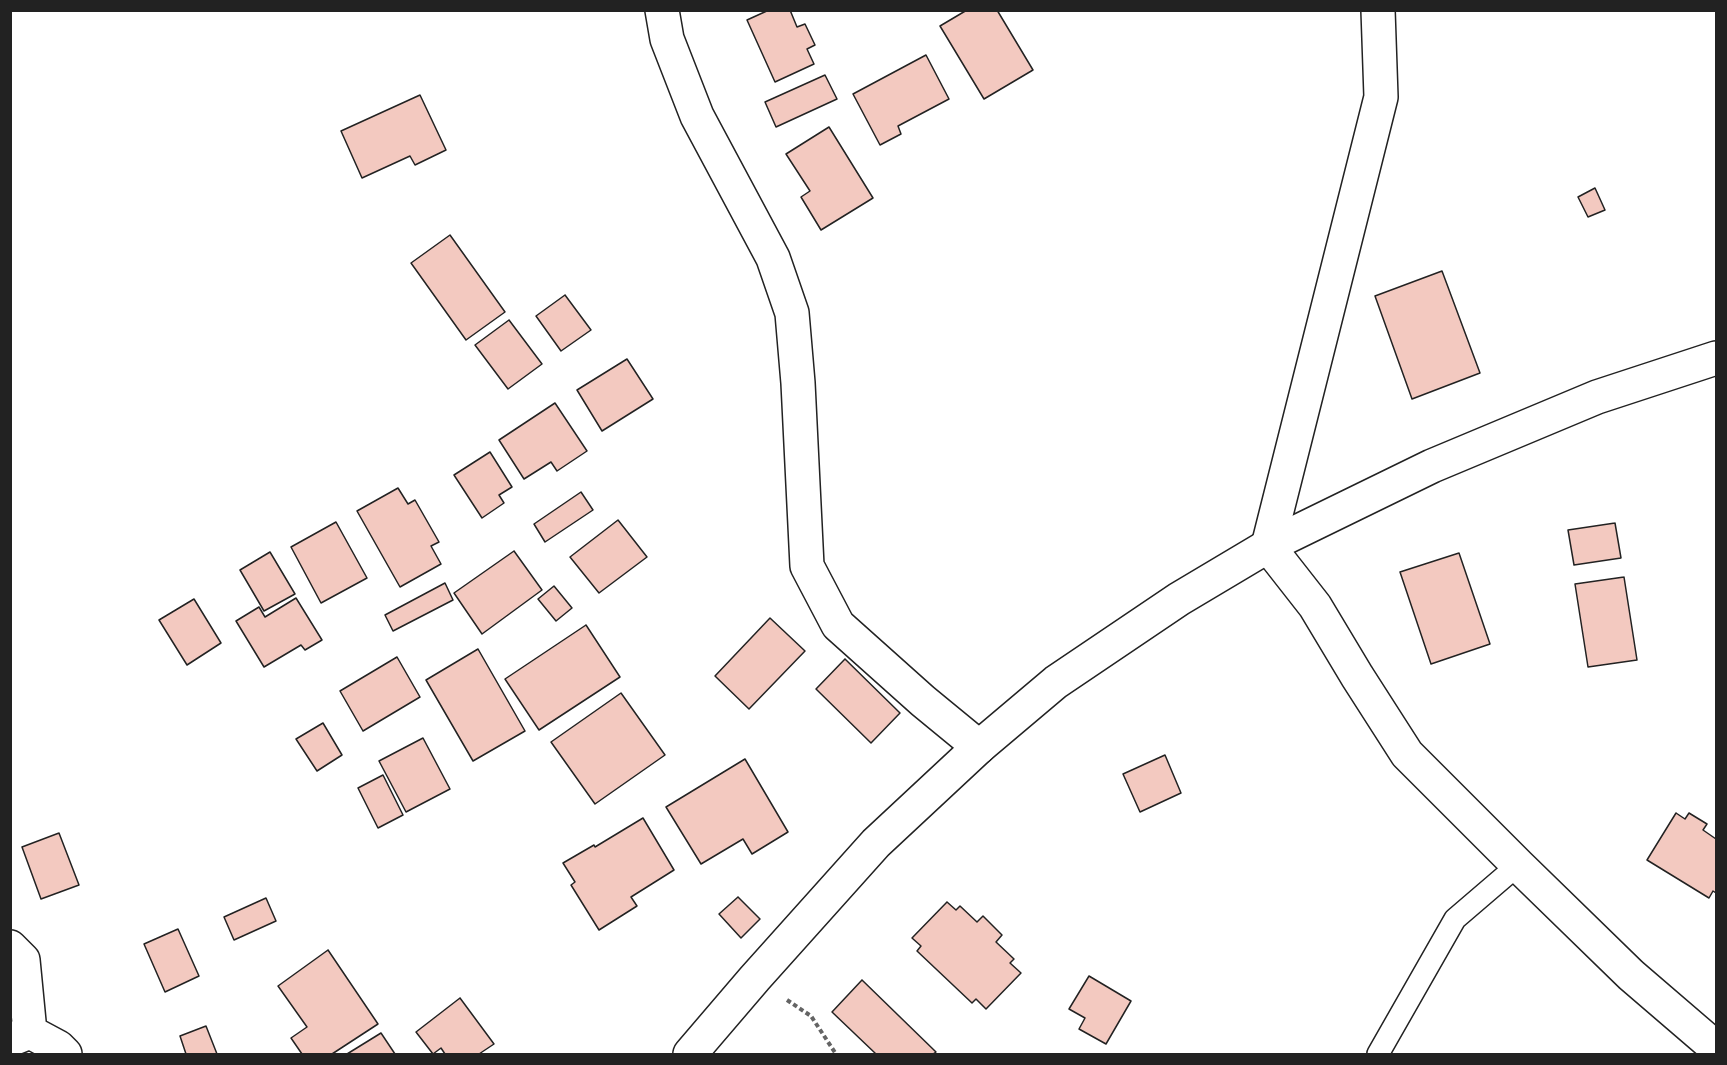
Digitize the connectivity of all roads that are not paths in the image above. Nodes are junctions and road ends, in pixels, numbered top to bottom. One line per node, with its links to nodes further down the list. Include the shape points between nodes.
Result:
1 (662, 10): 5 (street, via 667,39 697,116 772,258 792,313 807,566 838,625)
2 (1377, 10): 4 (street, via 1381,97)
3 (1716, 358): 4 (street, via 1597,397 1432,466)
4 (1268, 546): 5 (street, via 1179,599 1056,682); 6 (street, via 1315,606 1407,754)
5 (979, 747): 11 (street, via 876,843)
6 (1518, 865): 9 (street, via 1631,975); 12 (lane, via 1455,919)
7 (10, 948): 8 (street, via 23,960)
8 (20, 1036): 10 (street, via 58,1047)
9 (1716, 1047)
10 (65, 1054)
11 (690, 1054)
12 (1378, 1054)

